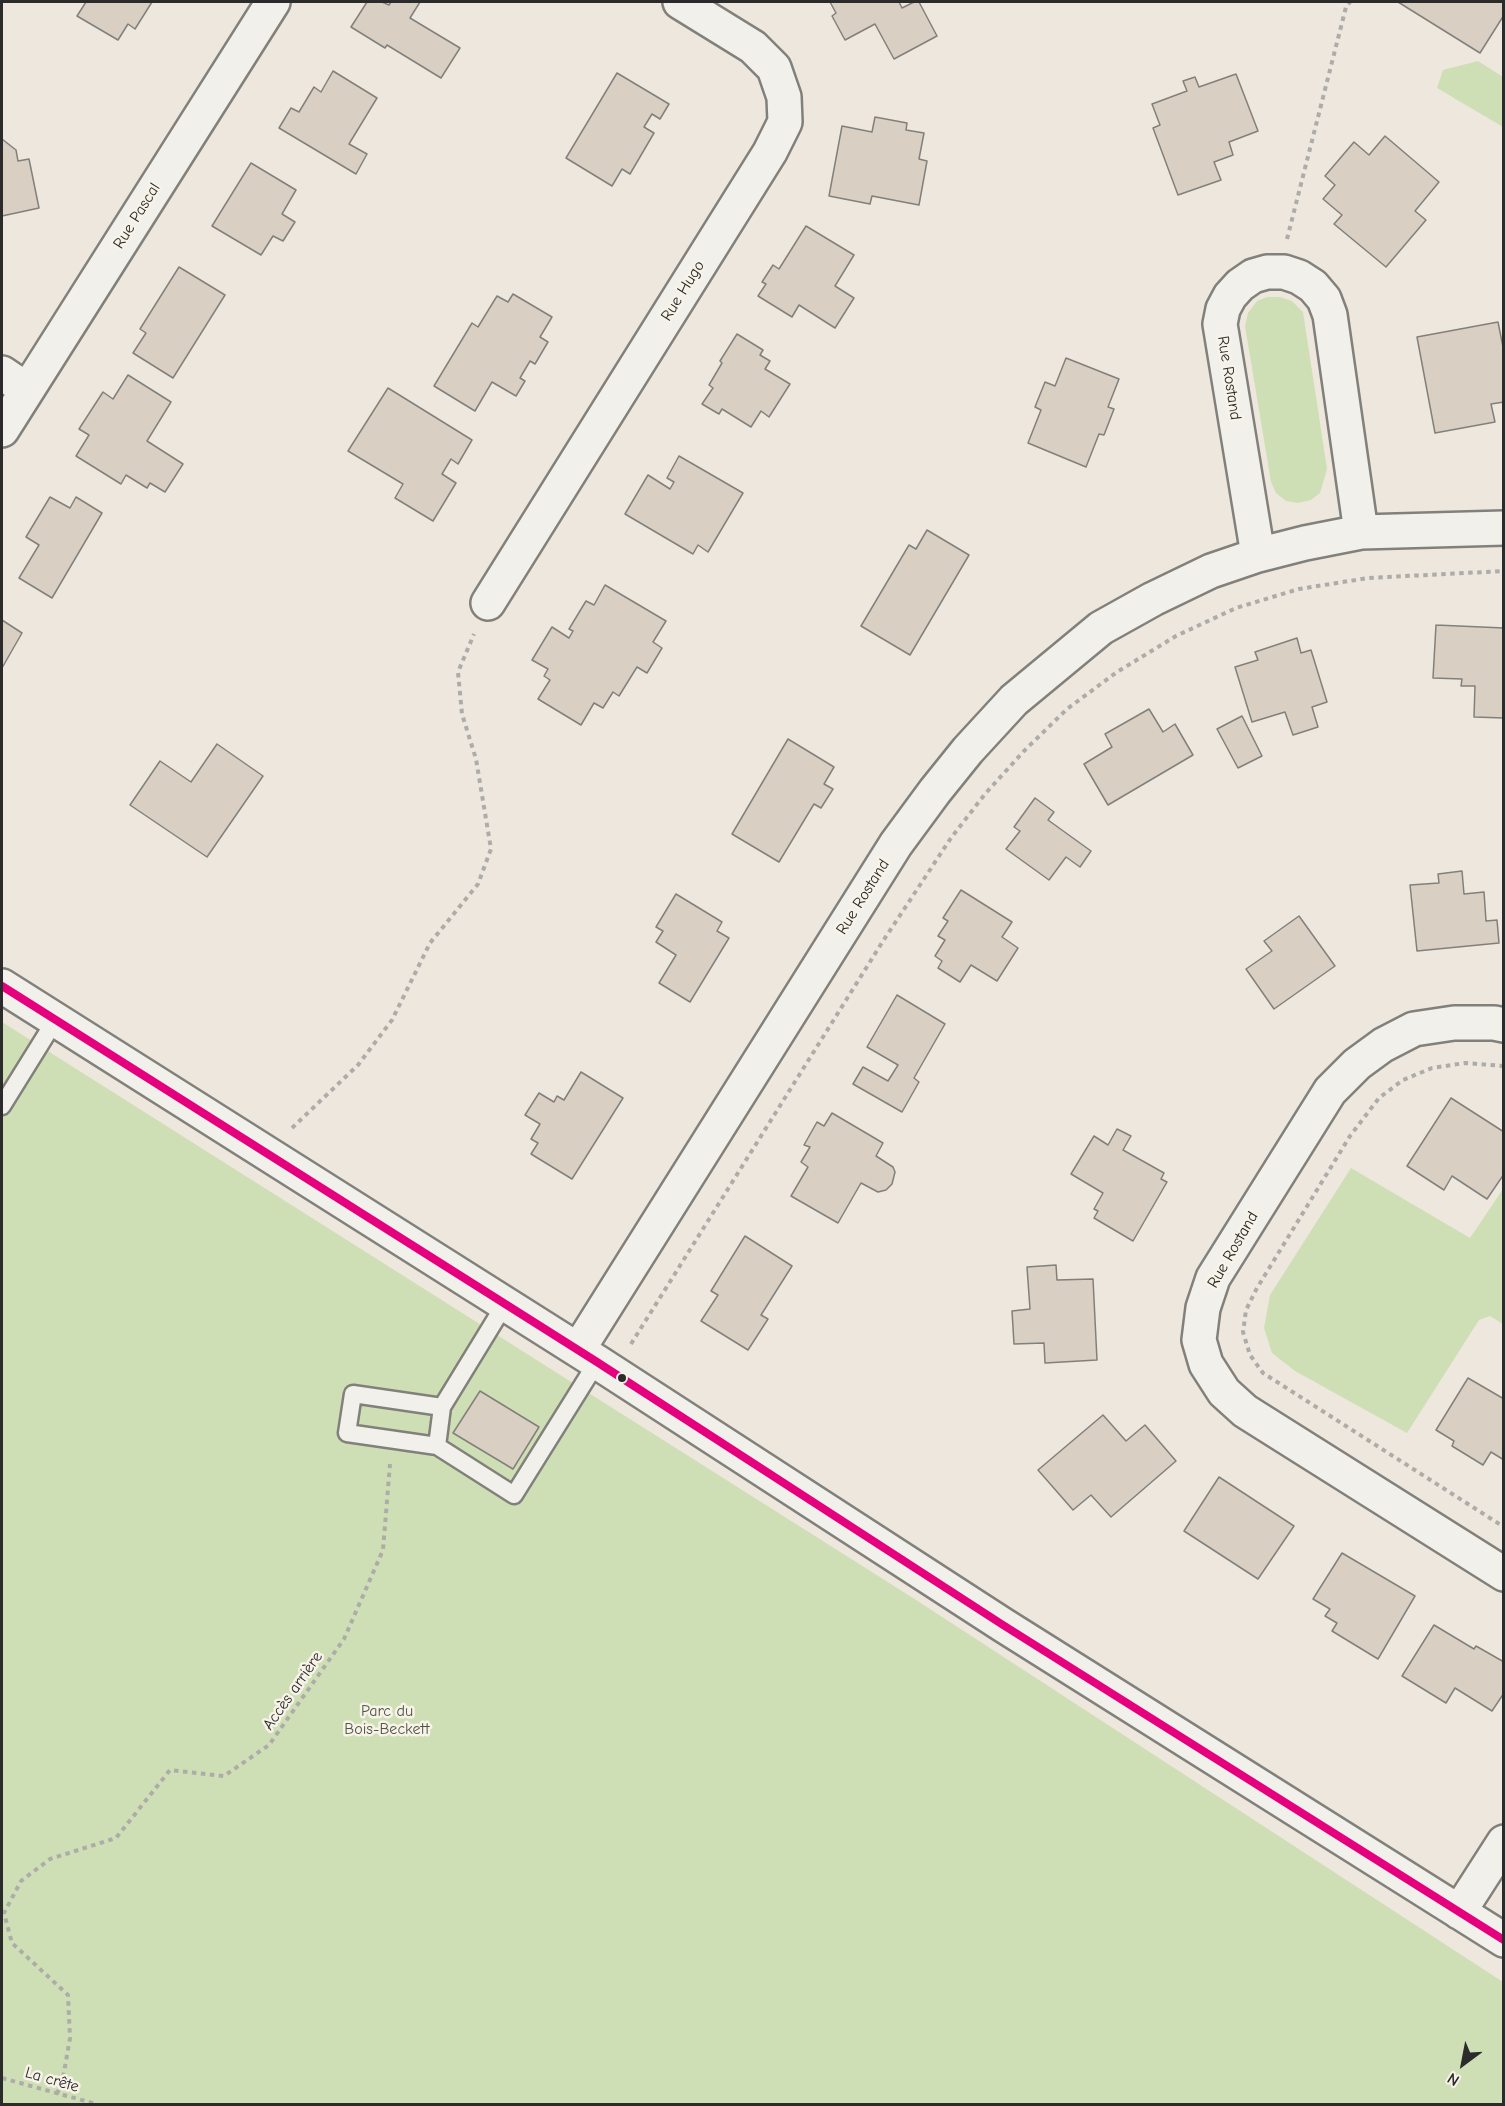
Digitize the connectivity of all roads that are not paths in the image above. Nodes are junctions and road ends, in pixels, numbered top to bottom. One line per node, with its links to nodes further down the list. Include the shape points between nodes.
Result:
1 (273, 2): 3 (street, Rue Pascal)
2 (681, 2): 8 (street, Rue Hugo, via 753,47 774,68 784,97 785,122)
3 (14, 382): 4 (street, Rue Pascal)
4 (2, 430)
5 (1503, 528): 6 (street, Rue Rostand)
6 (1361, 532): 7 (street, Rue Rostand); 7 (street, Rue Rostand, via 1330,315 1313,286 1284,272 1267,272 1253,276 1230,296 1220,324)
7 (1258, 555): 14 (street, Rue Rostand, via 1211,571 1101,628 1014,700 968,750 896,844)
8 (488, 603)
9 (2, 986): 10 (street)
10 (56, 1019): 12 (lane); 13 (street)
11 (1503, 1025): 17 (street, Rue Rostand, via 1454,1023 1414,1029 1357,1064 1330,1091 1213,1278 1203,1308 1199,1340 1206,1364 1224,1392 1245,1411)
12 (2, 1106)
13 (505, 1304): 14 (street); 15 (lane)
14 (596, 1362): 16 (lane, via 514,1495); 19 (street)
15 (442, 1407): 16 (lane); 16 (lane, via 353,1394 347,1433)
16 (436, 1446)
17 (1503, 1574)
18 (1503, 1842): 19 (street)
19 (1459, 1912): 20 (street)
20 (1503, 1940)

